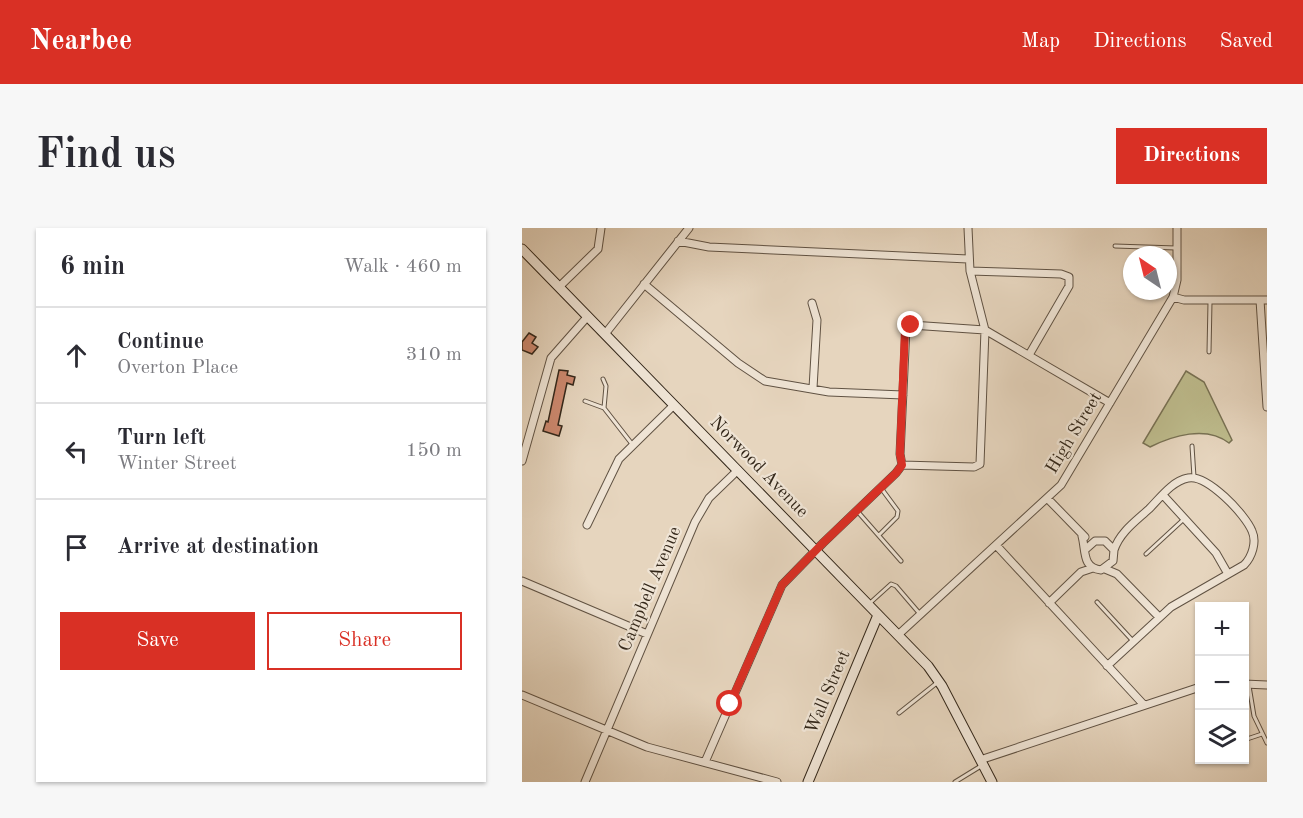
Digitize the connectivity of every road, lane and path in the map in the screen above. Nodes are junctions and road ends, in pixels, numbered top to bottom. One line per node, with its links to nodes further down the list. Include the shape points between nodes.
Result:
1 (601, 228): 13 (street, via 598,249)
2 (689, 228): 5 (street)
3 (968, 228): 9 (street)
4 (1177, 228): 7 (street, High Street)
5 (678, 241): 9 (street, via 710,247); 12 (street)
6 (1115, 246): 7 (lane)
7 (1178, 248): 11 (street, High Street)
8 (522, 249): 13 (street, Norwood Avenue)
9 (968, 259): 10 (street)
10 (970, 271): 20 (street); 23 (street, via 1069,277 1069,286)
11 (1177, 280)
12 (644, 284): 21 (street); 25 (street, via 760,379)
13 (559, 287): 19 (street, Norwood Avenue)
14 (1177, 298): 16 (street)
15 (1171, 300): 28 (street, High Street)
16 (1210, 300): 17 (street); 22 (lane)
17 (1264, 300): 30 (street)
18 (812, 303): 25 (street, via 818,320)
19 (588, 316): 21 (street, Norwood Avenue); 34 (street, via 552,358)
20 (985, 330): 23 (street); 26 (street, via 909,326 905,330); 35 (street, via 978,465)
21 (605, 334): 29 (street, Norwood Avenue)
22 (1209, 351)
23 (1029, 355): 28 (street)
24 (603, 379): 31 (lane)
25 (813, 388): 26 (street)
26 (903, 395): 35 (street)
27 (585, 401): 31 (lane)
28 (1110, 403): 40 (street, High Street, via 1061,486)
29 (674, 405): 32 (street); 36 (street, Norwood Avenue)
30 (1267, 407)
31 (604, 408): 32 (lane)
32 (632, 444): 43 (street, via 612,471)
33 (1192, 446): 37 (lane)
34 (522, 461)
35 (902, 465): 38 (street)
36 (738, 470): 51 (street, Norwood Avenue); 69 (street, Campbell Avenue, via 700,511)
37 (1194, 477): 39 (street, via 1179,481); 61 (street, via 1216,488 1253,532 1249,559)
38 (881, 488): 41 (street); 44 (lane, via 898,511)
39 (1163, 495): 42 (street); 46 (street)
40 (1047, 498): 45 (street); 49 (street, High Street)
41 (856, 511): 44 (lane); 51 (street)
42 (1184, 519): 53 (lane); 61 (street, via 1216,553)
43 (587, 525)
44 (879, 535): 55 (lane)
45 (1082, 536): 47 (street); 50 (street)
46 (1119, 538): 48 (street); 52 (street)
47 (1095, 541): 48 (street); 50 (street)
48 (1105, 541): 52 (street)
49 (996, 545): 64 (street); 66 (street, High Street)
50 (1086, 549): 54 (street)
51 (816, 550): 65 (street, Norwood Avenue); 85 (street, via 778,592)
52 (1114, 550): 56 (street)
53 (1146, 554)
54 (1085, 560): 57 (street); 59 (street)
55 (901, 561)
56 (1113, 561): 58 (street); 60 (street)
57 (1093, 568): 58 (street); 59 (street)
58 (1105, 568): 60 (street)
59 (1081, 572): 64 (street)
60 (1117, 574): 68 (street)
61 (1228, 574): 68 (street)
62 (522, 581): 69 (street)
63 (1097, 602): 71 (lane)
64 (1049, 603): 72 (street)
65 (868, 605): 66 (lane, via 891,584); 67 (street, Norwood Avenue)
66 (920, 614): 70 (street, High Street)
67 (878, 615): 70 (street, Norwood Avenue); 89 (street, Wall Street)
68 (1159, 617): 71 (street)
69 (647, 634): 81 (street, Campbell Avenue)
70 (898, 634): 73 (street, Norwood Avenue)
71 (1133, 642): 72 (street)
72 (1107, 666): 79 (street)
73 (939, 681): 80 (lane); 86 (street, Norwood Avenue)
74 (1249, 685): 75 (street)
75 (1267, 685)
76 (1195, 689): 79 (street)
77 (1249, 694): 82 (lane)
78 (522, 696): 81 (street)
79 (1144, 705): 86 (street)
80 (899, 713)
81 (606, 731): 85 (street, via 647,747); 87 (street, Campbell Avenue)
82 (1262, 734): 83 (lane); 84 (lane)
83 (1249, 739)
84 (1267, 743)
85 (705, 762): 88 (street)
86 (981, 762): 90 (lane); 91 (street, Norwood Avenue)
87 (585, 782)
88 (777, 782)
89 (807, 782)
90 (955, 782)
91 (992, 782)

